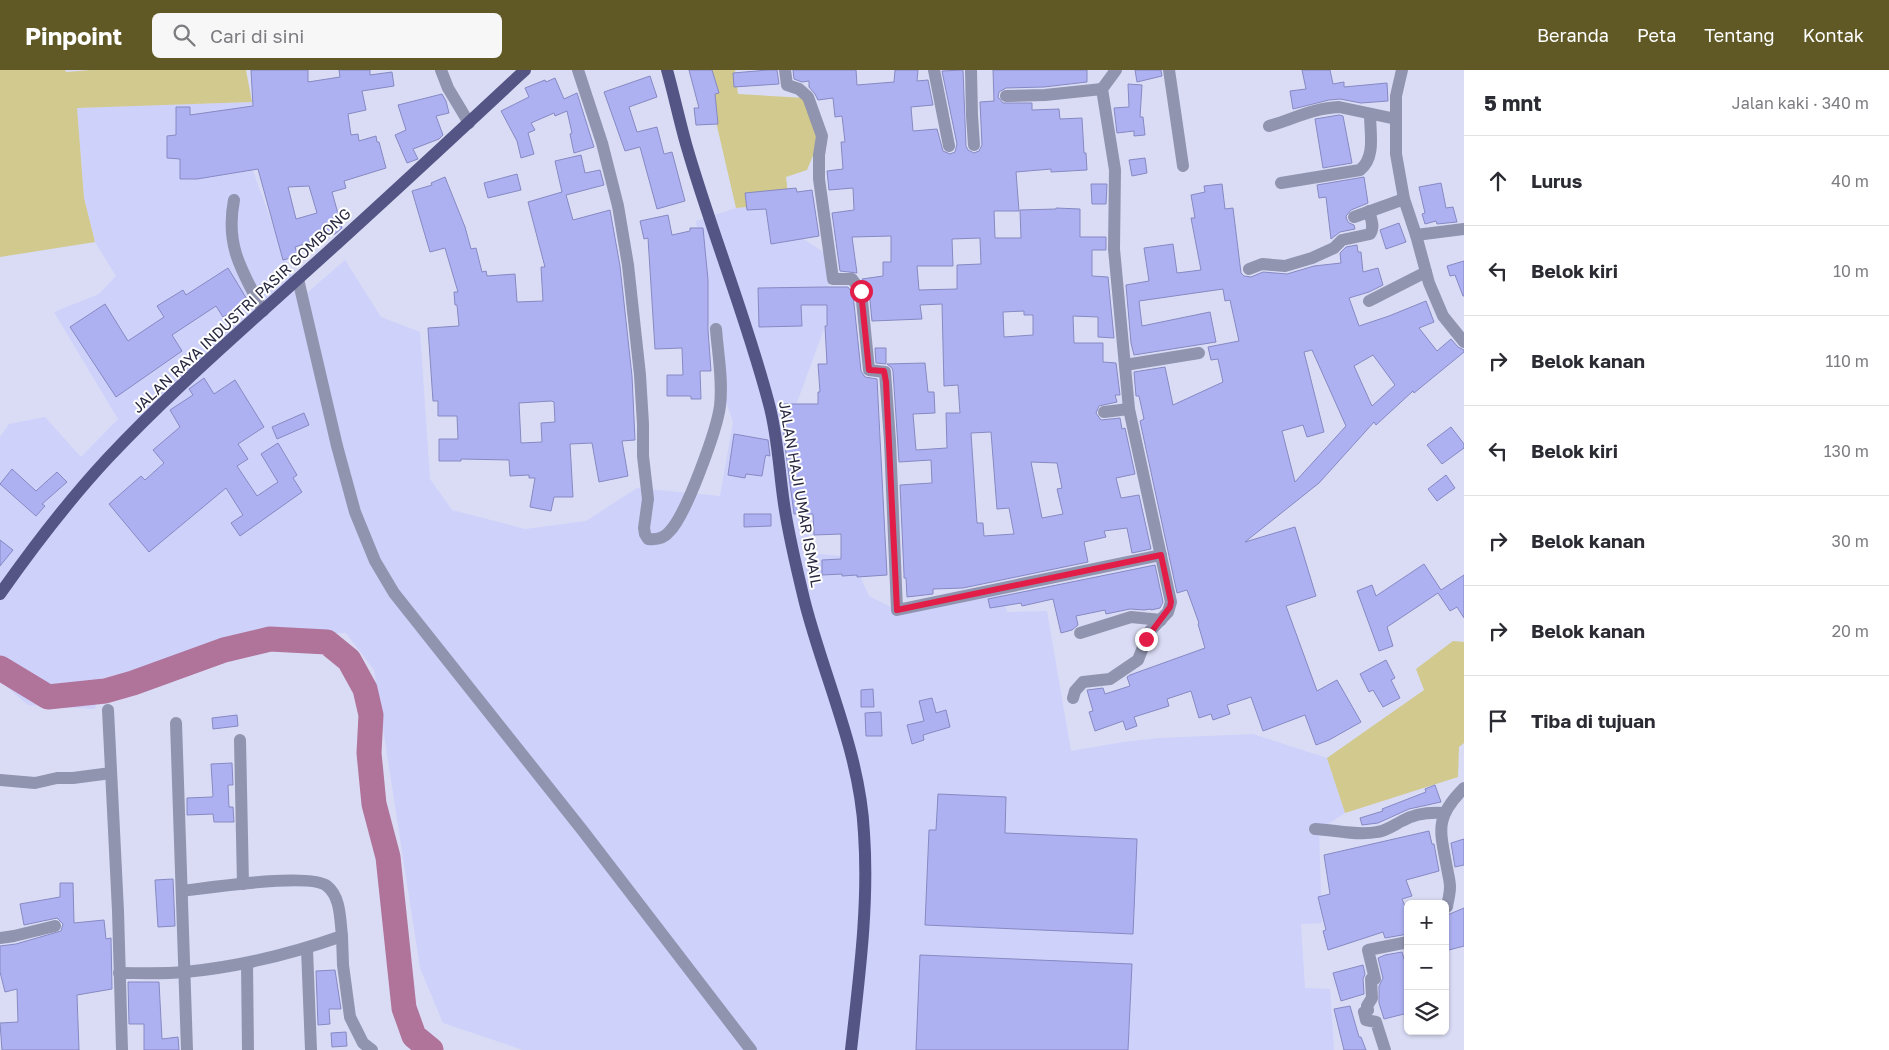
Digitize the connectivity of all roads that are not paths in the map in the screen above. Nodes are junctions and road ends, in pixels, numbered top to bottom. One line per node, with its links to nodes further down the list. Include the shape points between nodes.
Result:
1 (441, 70): 15 (street)
2 (526, 70): 15 (main road, JALAN RAYA INDUSTRI PASIR GOMBONG)
3 (578, 70): 32 (street, via 602,143 618,206 628,265 640,375 643,465 648,493 644,528 648,538 660,538 668,533 683,512 717,421 721,380)
4 (667, 70): 68 (main road, JALAN HAJI UMAR ISMAIL, via 686,143 756,357 776,436 794,560 860,786 865,908)
5 (785, 70): 38 (street, via 787,85 808,97 822,136 819,179 833,279 852,279 861,291 869,370 885,372 897,610)
6 (934, 70): 18 (street)
7 (972, 70): 17 (street)
8 (1116, 70): 11 (street)
9 (1169, 70): 19 (street)
10 (1402, 70): 14 (street, via 1396,96)
11 (1102, 89): 12 (street, via 1045,96); 35 (street, via 1114,170 1114,249)
12 (1006, 96)
13 (1370, 114): 14 (street); 16 (street, via 1339,107 1297,115); 20 (street, via 1370,156 1366,165 1354,172)
14 (1396, 119): 21 (street, via 1396,154)
15 (469, 123): 29 (main road, JALAN RAYA INDUSTRI PASIR GOMBONG)
16 (1269, 126)
17 (974, 145)
18 (949, 146)
19 (1183, 166)
20 (1281, 183)
21 (1404, 199): 23 (street); 26 (street)
22 (234, 200): 31 (street, via 230,220 237,262)
23 (1370, 212): 24 (street); 27 (street, via 1373,224 1370,234 1342,240 1334,248 1285,266 1262,264)
24 (1354, 217)
25 (1464, 229): 26 (street)
26 (1416, 235): 28 (street)
27 (1248, 269)
28 (1426, 272): 30 (street); 33 (street, via 1443,316)
29 (298, 279): 31 (main road, JALAN RAYA INDUSTRI PASIR GOMBONG); 67 (street, via 350,497 375,561 394,593 583,831)
30 (1369, 301)
31 (262, 310): 39 (main road, JALAN RAYA INDUSTRI PASIR GOMBONG, via 107,459 50,526)
32 (716, 330)
33 (1464, 342)
34 (1199, 352): 35 (street)
35 (1125, 365): 36 (street)
36 (1129, 409): 37 (street); 38 (street)
37 (1104, 412)
38 (1161, 555): 40 (street, via 1171,602)
39 (0, 594)
40 (1161, 620): 41 (street, via 1131,617); 42 (street, via 1150,632 1140,657 1133,664 1110,679 1083,682)
41 (1080, 633)
42 (1073, 698)
43 (108, 710): 46 (street)
44 (176, 724): 52 (street)
45 (240, 740): 51 (street)
46 (111, 774): 47 (street, via 35,783); 61 (street)
47 (0, 780)
48 (1464, 788): 49 (street)
49 (1444, 813): 50 (street, via 1410,817 1375,833); 53 (street, via 1441,838 1450,887)
50 (1315, 829)
51 (243, 884): 52 (street); 55 (street, via 319,881 334,894)
52 (182, 891): 60 (street)
53 (1448, 900)
54 (55, 926): 56 (street)
55 (342, 936): 58 (street); 66 (street, via 350,1017 363,1043)
56 (0, 938)
57 (1404, 943): 69 (street, via 1368,950 1375,979 1371,979 1372,998 1364,1012 1366,1020 1376,1022)
58 (307, 949): 59 (street); 65 (street)
59 (246, 963): 60 (street); 64 (street)
60 (184, 972): 61 (street); 63 (street)
61 (119, 974): 62 (street)
62 (122, 1050)
63 (187, 1050)
64 (248, 1050)
65 (311, 1050)
66 (372, 1050)
67 (750, 1050)
68 (850, 1050)
69 (1385, 1050)

